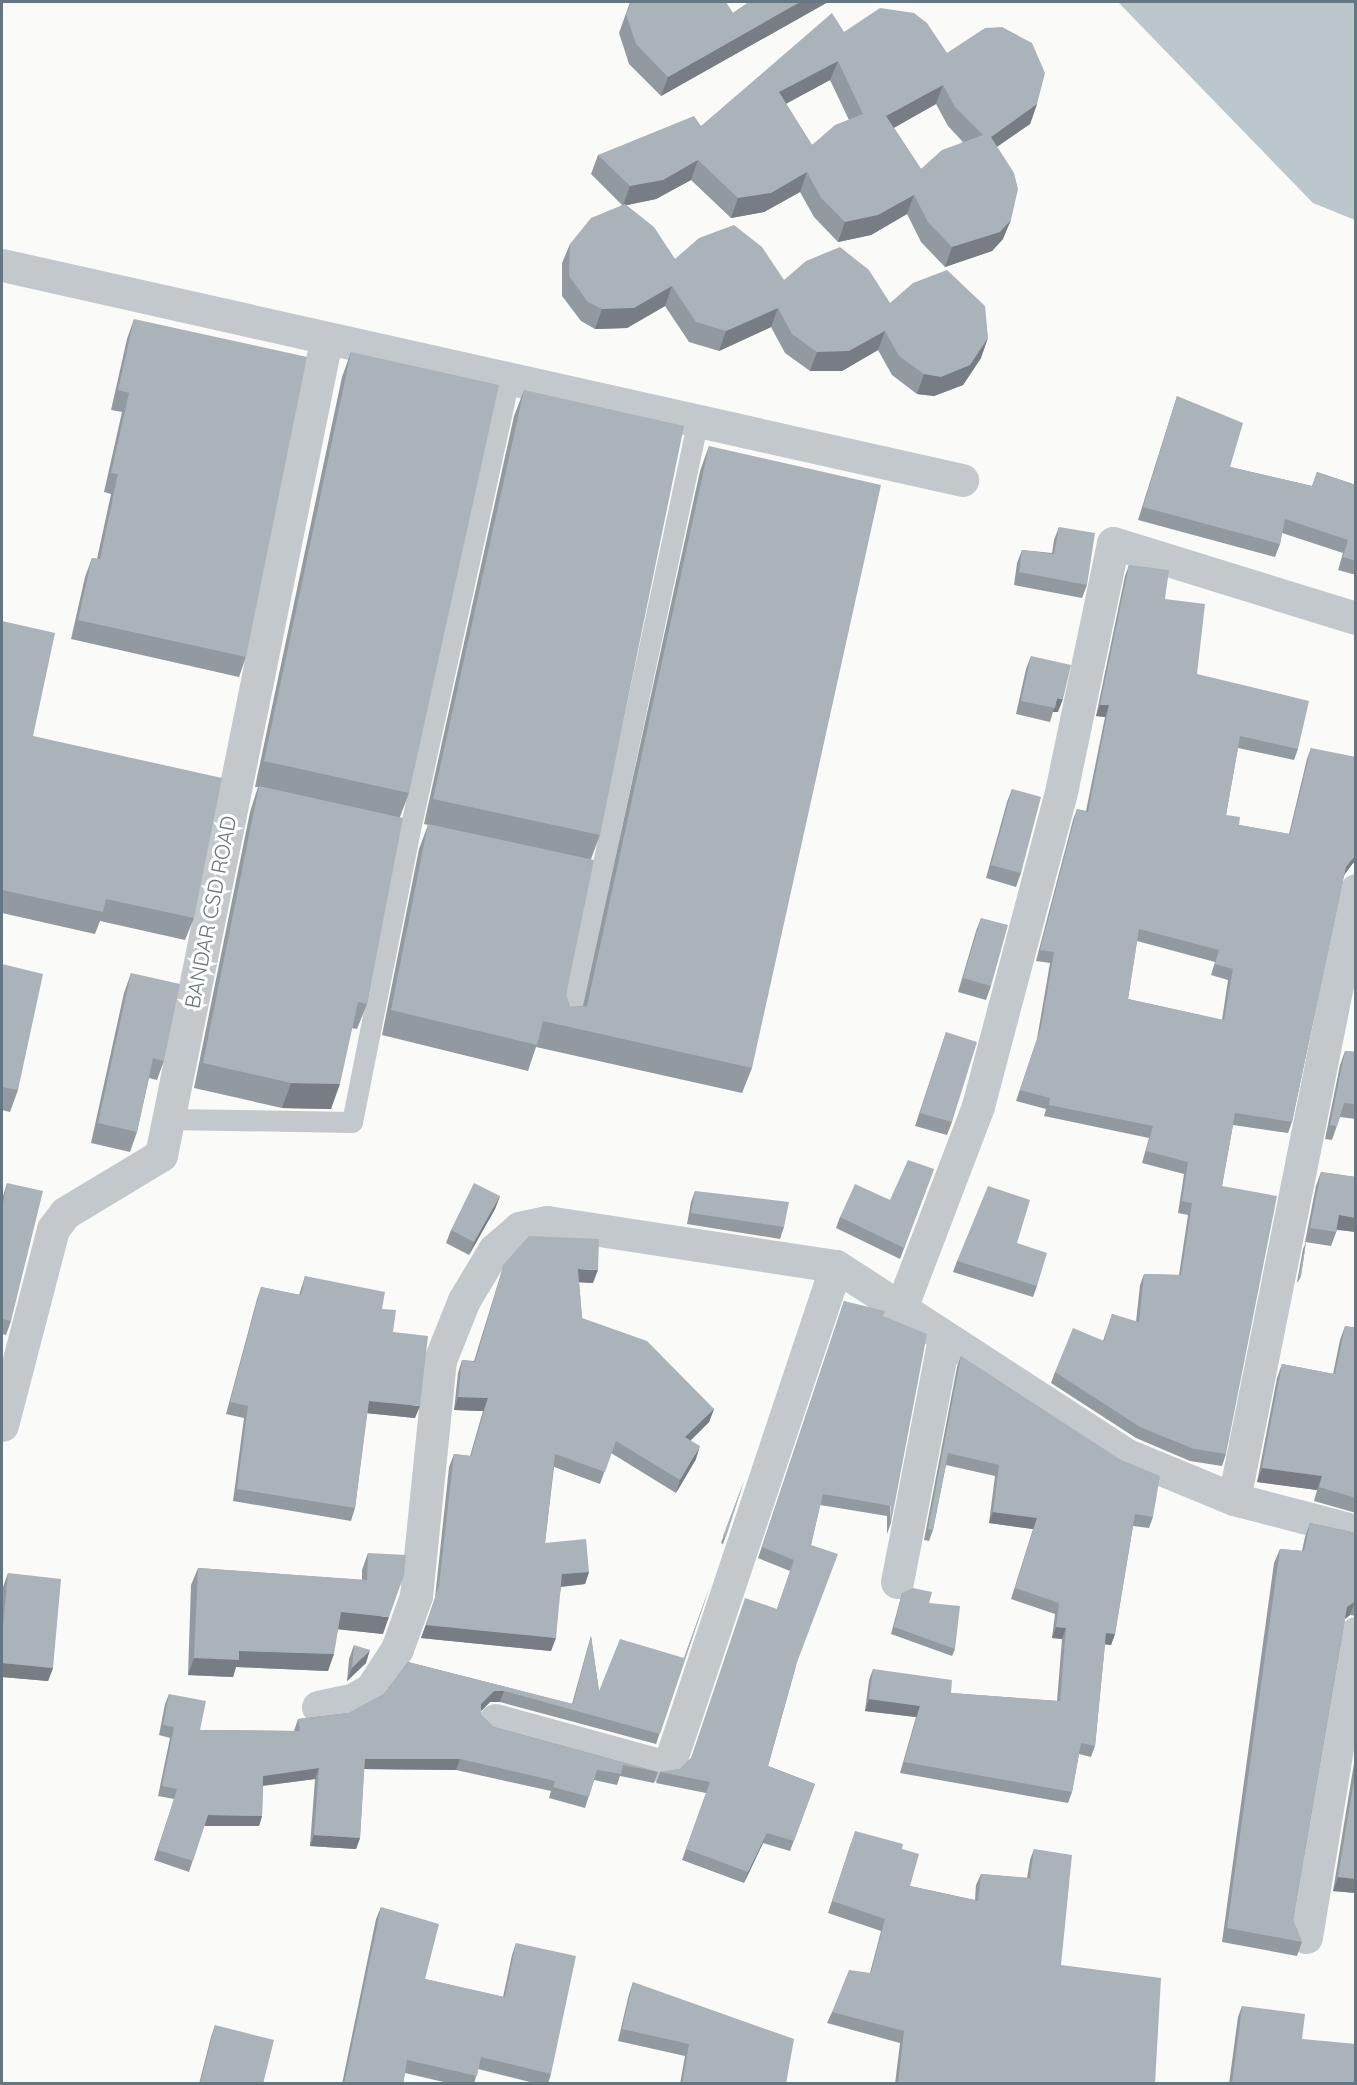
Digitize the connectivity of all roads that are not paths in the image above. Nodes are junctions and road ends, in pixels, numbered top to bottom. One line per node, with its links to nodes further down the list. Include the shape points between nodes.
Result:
1 (2, 265): 2 (street)
2 (326, 340): 3 (street); 14 (street, BANDAR CSD ROAD, via 245,797)
3 (509, 381): 4 (street); 8 (lane)
4 (697, 424): 5 (street); 11 (lane)
5 (962, 480)
6 (1356, 618): 16 (street, via 1113,543 1062,787 978,1106)
7 (385, 829): 8 (lane)
8 (408, 834): 9 (lane); 14 (lane, via 352,1122)
9 (431, 839)
10 (576, 870): 11 (lane)
11 (598, 875): 13 (lane)
12 (1356, 890): 19 (street)
13 (569, 1022)
14 (168, 1119): 18 (street, BANDAR CSD ROAD, via 161,1155 65,1213 54,1229)
15 (836, 1266): 16 (street); 23 (street, via 576,1224 519,1228 494,1250 470,1290 440,1360 416,1596 397,1649 371,1689 352,1700); 24 (street, via 670,1762 660,1765)
16 (901, 1308): 17 (street)
17 (944, 1337): 19 (street, via 1127,1455); 21 (street)
18 (2, 1425)
19 (1234, 1499): 20 (street)
20 (1356, 1531)
21 (897, 1582)
22 (1356, 1633): 25 (street)
23 (318, 1707)
24 (495, 1720)
25 (1306, 1937)

